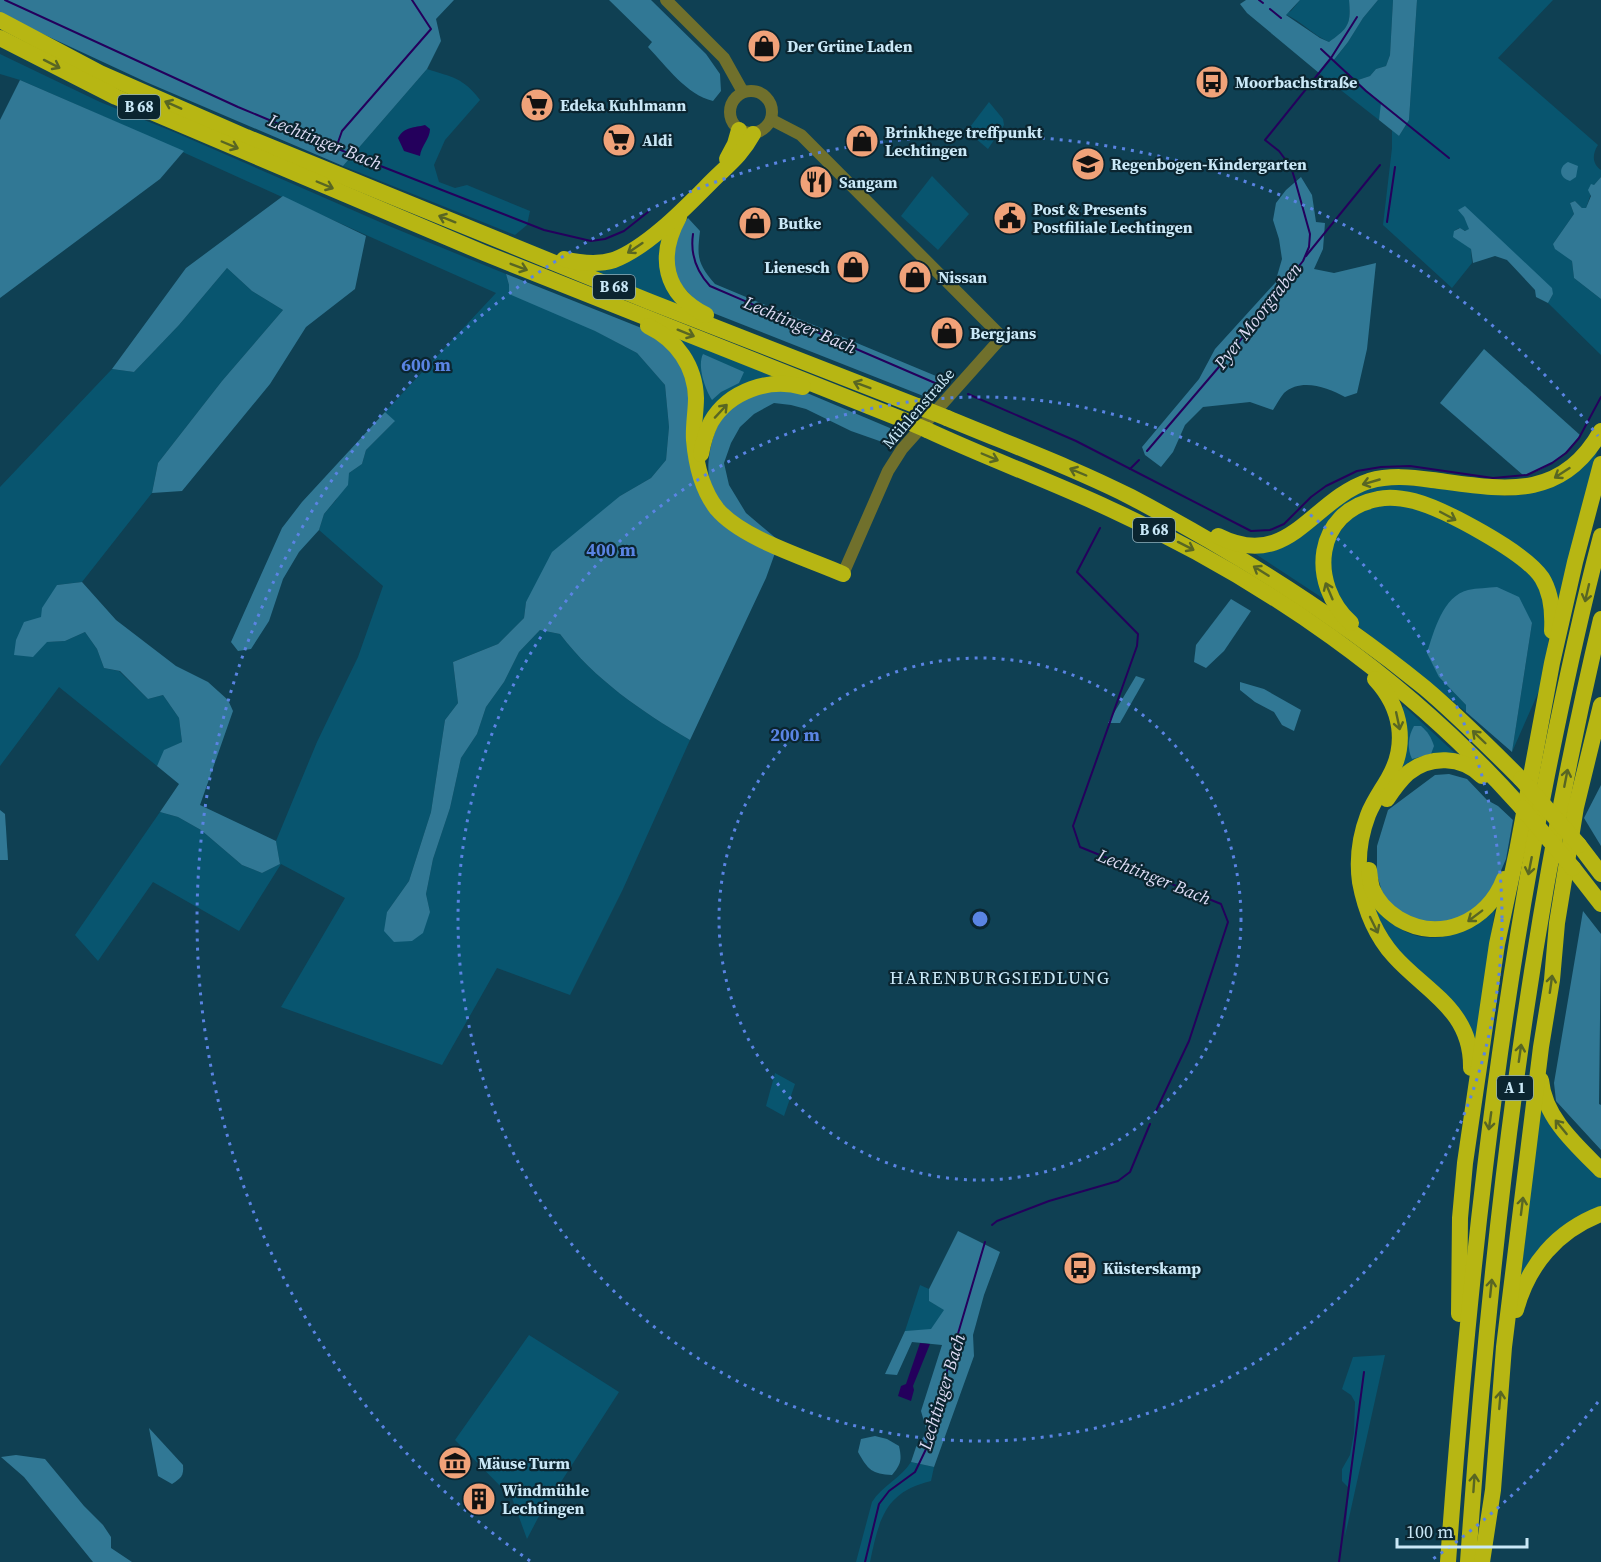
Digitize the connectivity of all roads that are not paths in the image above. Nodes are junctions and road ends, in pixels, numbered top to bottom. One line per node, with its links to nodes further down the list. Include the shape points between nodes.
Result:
1 (666, 0): 4 (street, via 724,58)
2 (0, 20): 8 (highway, B 68, one-way to 2, via 100,73)
3 (0, 38): 9 (highway, B 68, one-way to 9, via 116,97)
4 (743, 92): 5 (street, via 756,91 767,97 773,108); 6 (street, via 733,100 730,112 732,122)
5 (772, 120): 6 (street, via 764,130); 17 (street, Mühlenstraße, via 801,135 1002,337 902,449 888,471)
6 (746, 132): 7 (highway, via 716,176)
7 (681, 212): 8 (highway, one-way to 8, via 630,252 597,263 562,259 512,239); 10 (highway, via 668,244 670,279 682,299 718,321)
8 (501, 241): 10 (highway, B 68)
9 (612, 303): 11 (highway, B 68, one-way to 11); 13 (highway, via 622,313 656,330 684,356 694,383 694,440)
10 (728, 332): 15 (highway, B 68, one-way to 10, bridge, via 947,418)
11 (904, 420): 13 (highway, one-way to 11, via 712,420 723,407 737,395 767,384 792,384 895,422); 20 (highway, B 68, one-way to 20, bridge, via 1110,508 1210,559)
12 (1601, 431): 15 (highway, one-way to 15, via 1577,462 1539,484 1509,489 1410,477 1371,481 1339,497 1290,536 1261,546 1234,544 1145,499)
13 (699, 463): 17 (highway, via 709,496 727,518 750,534)
14 (1601, 464): 21 (highway)
15 (1131, 497): 19 (highway, B 68, one-way to 15, via 1255,567)
16 (1601, 536): 33 (highway, A 1, one-way to 33, via 1557,724 1515,950 1488,1137)
17 (843, 574)
18 (1601, 619): 36 (highway, A 1, one-way to 18, via 1487,1325 1519,1056 1561,805)
19 (1362, 639): 21 (highway, one-way to 21, via 1327,589 1323,573 1326,543 1344,515 1359,505 1394,497 1436,510 1512,549 1531,564 1550,595); 27 (highway, B 68, one-way to 19, bridge, via 1521,779 1476,735)
20 (1357, 656): 24 (highway, B 68, via 1455,738); 30 (highway, one-way to 30, via 1362,668 1389,695 1401,733 1395,765 1375,799 1362,835 1359,875 1363,899 1376,930 1393,955 1435,992 1457,1018 1469,1048)
21 (1552, 663): 26 (highway)
22 (1601, 705): 25 (highway)
23 (1601, 758): 25 (highway)
24 (1520, 805): 26 (highway, one-way to 24, via 1501,888 1480,913 1453,928 1438,930 1409,925 1395,916 1381,903 1368,869 1375,824 1384,804 1402,780 1420,765 1450,760 1466,764 1506,800); 28 (highway, B 68, bridge)
25 (1576, 807): 29 (highway, one-way to 25)
26 (1517, 851): 30 (highway, via 1499,933)
27 (1600, 870)
28 (1601, 904)
29 (1539, 1062): 31 (highway, one-way to 29, via 1550,1111 1544,1098); 34 (highway, one-way to 29)
30 (1474, 1090): 33 (highway, via 1461,1218 1458,1318)
31 (1601, 1170)
32 (1601, 1214): 34 (highway, via 1561,1236 1541,1257 1524,1285)
33 (1466, 1334): 35 (highway, A 1)
34 (1504, 1347): 37 (highway, one-way to 34, via 1493,1490)
35 (1448, 1562)
36 (1468, 1562)
37 (1482, 1562)

